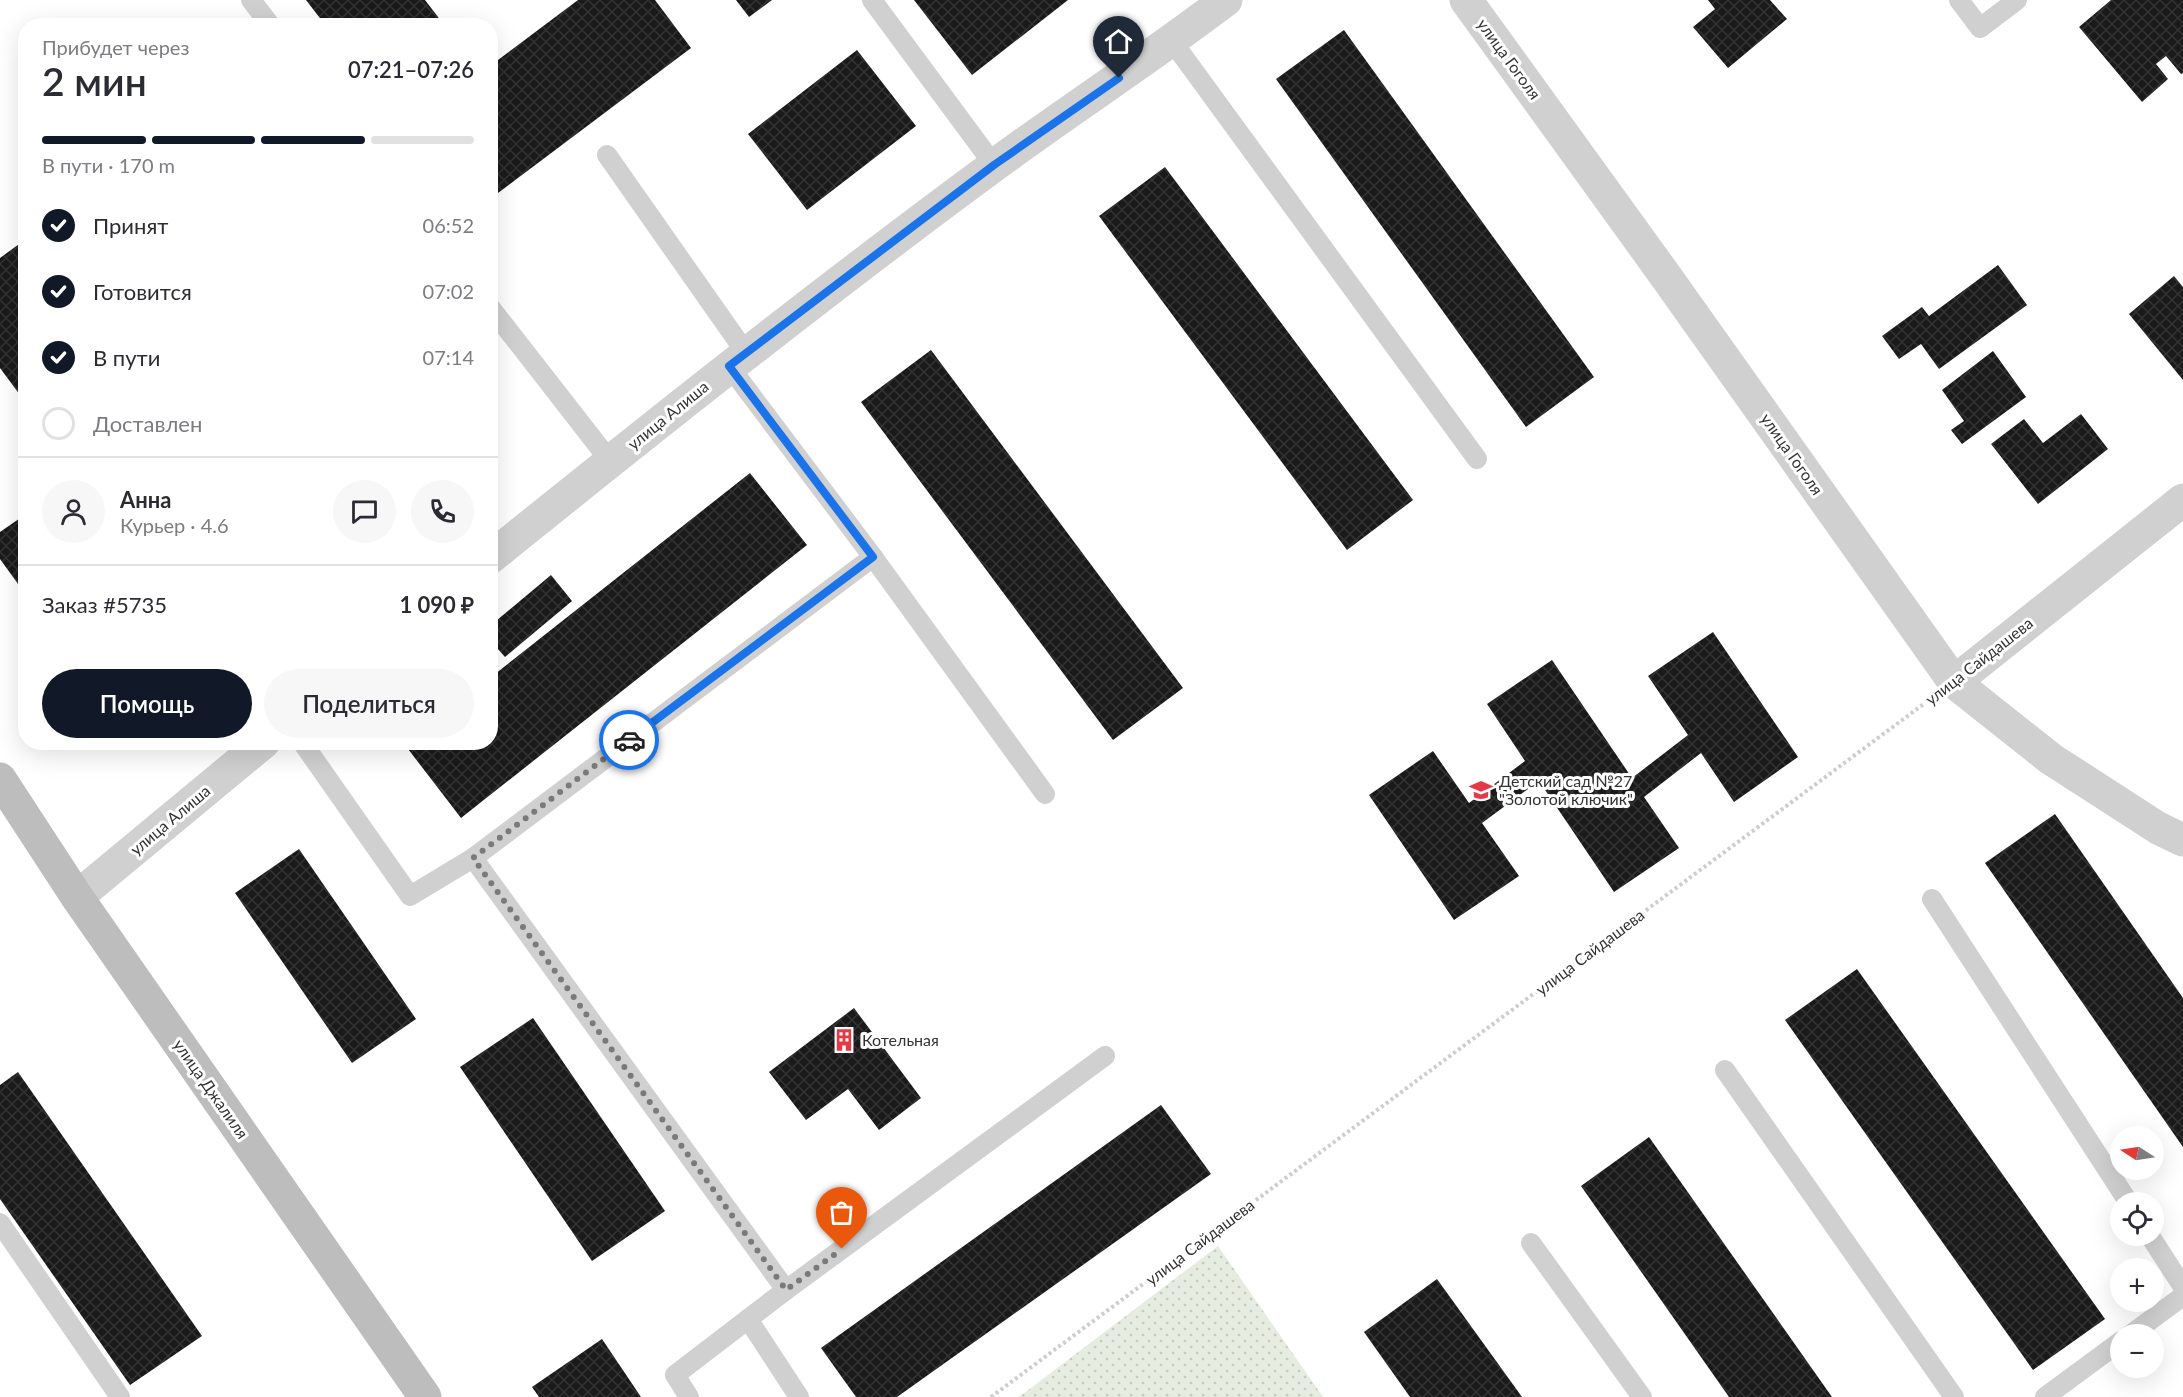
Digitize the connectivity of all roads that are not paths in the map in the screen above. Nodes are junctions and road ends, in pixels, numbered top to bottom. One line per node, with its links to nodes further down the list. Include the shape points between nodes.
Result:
1 (251, 0): 7 (lane)
2 (872, 0): 10 (lane)
3 (1226, 0): 8 (street, улица Алиша)
4 (1466, 0): 18 (street, улица Гоголя)
5 (1959, 0): 6 (lane, via 1980,27)
6 (2016, 0)
7 (265, 18)
8 (1172, 41): 10 (street, улица Алиша); 13 (lane)
9 (607, 155): 12 (lane)
10 (994, 165): 12 (street, улица Алиша)
11 (498, 317): 14 (lane)
12 (737, 359): 14 (street, улица Алиша); 17 (lane)
13 (1477, 459)
14 (610, 461): 16 (street, улица Алиша)
15 (2183, 500): 18 (street, улица Сайдашева)
16 (498, 552)
17 (873, 557): 22 (lane); 24 (lane)
18 (1954, 682): 23 (street, улица Гоголя, via 2051,759)
19 (254, 750): 25 (street, улица Алиша)
20 (308, 750): 24 (lane, via 410,896)
21 (0, 779): 25 (main road, улица Джалиля)
22 (1044, 794)
23 (2183, 840)
24 (473, 858): 34 (lane)
25 (77, 897): 40 (main road, улица Джалиля)
26 (1932, 898): 29 (lane)
27 (1105, 1056): 34 (lane)
28 (1725, 1070): 44 (lane)
29 (2122, 1192)
30 (0, 1223): 39 (lane)
31 (1532, 1243): 43 (lane)
32 (2156, 1246): 33 (lane)
33 (2183, 1287)
34 (786, 1290): 36 (lane)
35 (2183, 1296): 37 (lane)
36 (748, 1319): 41 (lane, via 675,1375); 42 (lane)
37 (2145, 1324)
38 (2110, 1349): 45 (lane)
39 (120, 1397)
40 (425, 1397)
41 (689, 1397)
42 (799, 1397)
43 (1642, 1397)
44 (1954, 1397)
45 (2045, 1397)

